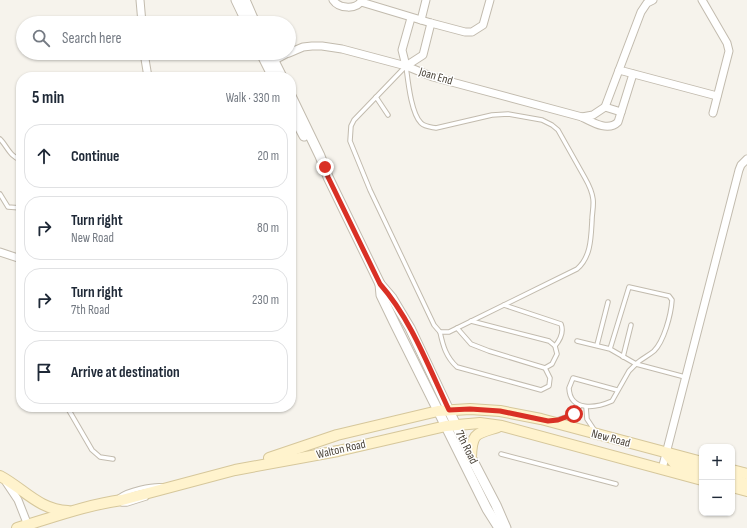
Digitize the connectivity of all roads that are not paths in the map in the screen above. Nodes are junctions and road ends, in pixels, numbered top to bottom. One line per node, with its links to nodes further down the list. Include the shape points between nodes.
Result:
1 (140, 0): 10 (street)
2 (236, 0): 11 (street)
3 (244, 0): 12 (street)
4 (333, 0): 9 (street, via 342,7 356,6)
5 (426, 0): 14 (street)
6 (490, 0): 15 (street, via 478,30 472,32)
7 (653, 0): 21 (street, via 641,12)
8 (702, 0): 26 (street, via 728,47)
9 (362, 1): 13 (street)
10 (141, 16)
11 (244, 16)
12 (252, 16)
13 (411, 18): 14 (street); 20 (street, via 402,50)
14 (421, 20): 15 (street)
15 (431, 23): 20 (street, via 423,55)
16 (296, 50): 20 (street, Joan End, via 322,46)
17 (145, 60): 22 (street)
18 (270, 60): 23 (street)
19 (271, 60): 24 (street)
20 (406, 66): 27 (lane); 33 (street, Joan End, via 433,77); 45 (lane, via 411,101 421,124 436,128 470,119 508,114 542,120 558,130 589,186 593,201 587,257 577,269)
21 (619, 70): 25 (street); 29 (street)
22 (147, 72)
23 (273, 72)
24 (279, 72)
25 (633, 74): 26 (street); 30 (street)
26 (718, 96): 31 (street)
27 (376, 97): 32 (lane); 49 (lane, via 354,120 350,141 370,190 434,326)
28 (296, 106): 38 (street, 7th Road)
29 (605, 107): 30 (street); 33 (street, via 593,115)
30 (621, 112): 33 (street, Joan End, via 618,122 610,126)
31 (713, 113)
32 (388, 114)
33 (582, 117)
34 (296, 121): 38 (street, 7th Road)
35 (0, 139): 36 (lane)
36 (16, 158)
37 (747, 158): 57 (street, via 738,170)
38 (328, 177): 43 (street, 7th Road)
39 (0, 194): 40 (lane, via 8,207)
40 (16, 208)
41 (2, 251): 42 (street)
42 (16, 257)
43 (380, 284): 61 (street, 7th Road, via 392,298 410,328); 62 (street, 7th Road, via 381,295)
44 (608, 302): 51 (lane)
45 (504, 305): 46 (lane); 52 (lane, via 561,324 561,334)
46 (471, 321): 48 (lane); 52 (lane, via 550,341)
47 (632, 325): 54 (lane)
48 (457, 328): 49 (lane, via 449,332); 56 (lane, via 471,344)
49 (440, 332): 56 (lane, via 443,348 457,367 541,390 549,386 550,378)
50 (577, 341): 51 (lane)
51 (597, 345): 53 (lane)
52 (555, 346): 56 (lane, via 557,354 552,364)
53 (610, 349): 54 (lane); 55 (lane, via 629,287 669,296 672,307 662,340)
54 (623, 357): 55 (lane)
55 (636, 364): 57 (lane); 58 (lane)
56 (545, 368)
57 (685, 377): 68 (street)
58 (617, 390): 59 (lane, via 573,378 568,388 571,398); 60 (lane, via 612,401)
59 (580, 406): 60 (lane); 64 (lane, via 574,414)
60 (586, 407): 67 (lane, via 587,419)
61 (449, 410): 62 (main road, Walton Road); 64 (main road, New Road, via 500,411); 65 (street, 7th Road)
62 (438, 411): 65 (street, 7th Road); 74 (main road, Walton Road, via 337,435)
63 (70, 412): 71 (lane, via 92,450 100,457)
64 (548, 421): 67 (main road, New Road)
65 (451, 425): 66 (main road, New Road, via 480,423); 70 (street, 7th Road); 74 (main road, Walton Road); 89 (street, 7th Road, via 487,510)
66 (502, 426): 70 (main road, via 475,436); 73 (main road, New Road)
67 (597, 434): 68 (main road, New Road)
68 (666, 453): 72 (main road, New Road); 73 (street); 75 (main road, via 675,464)
69 (501, 454): 82 (lane)
70 (472, 457): 90 (street, 7th Road)
71 (113, 459)
72 (699, 461)
73 (662, 469): 79 (main road, New Road)
74 (235, 470): 86 (main road, Walton Road)
75 (699, 471)
76 (735, 471): 77 (main road)
77 (747, 474)
78 (0, 476): 87 (main road, via 43,506); 88 (street, via 18,500)
79 (699, 479)
80 (735, 480): 83 (main road)
81 (0, 483): 88 (street, via 16,501)
82 (616, 484)
83 (747, 484)
84 (735, 489): 85 (main road)
85 (747, 491)
86 (118, 502): 87 (main road, Walton Road); 88 (main road, Walton Road)
87 (71, 512): 88 (main road, Walton Road)
88 (27, 527)
89 (499, 528)
90 (506, 528)

